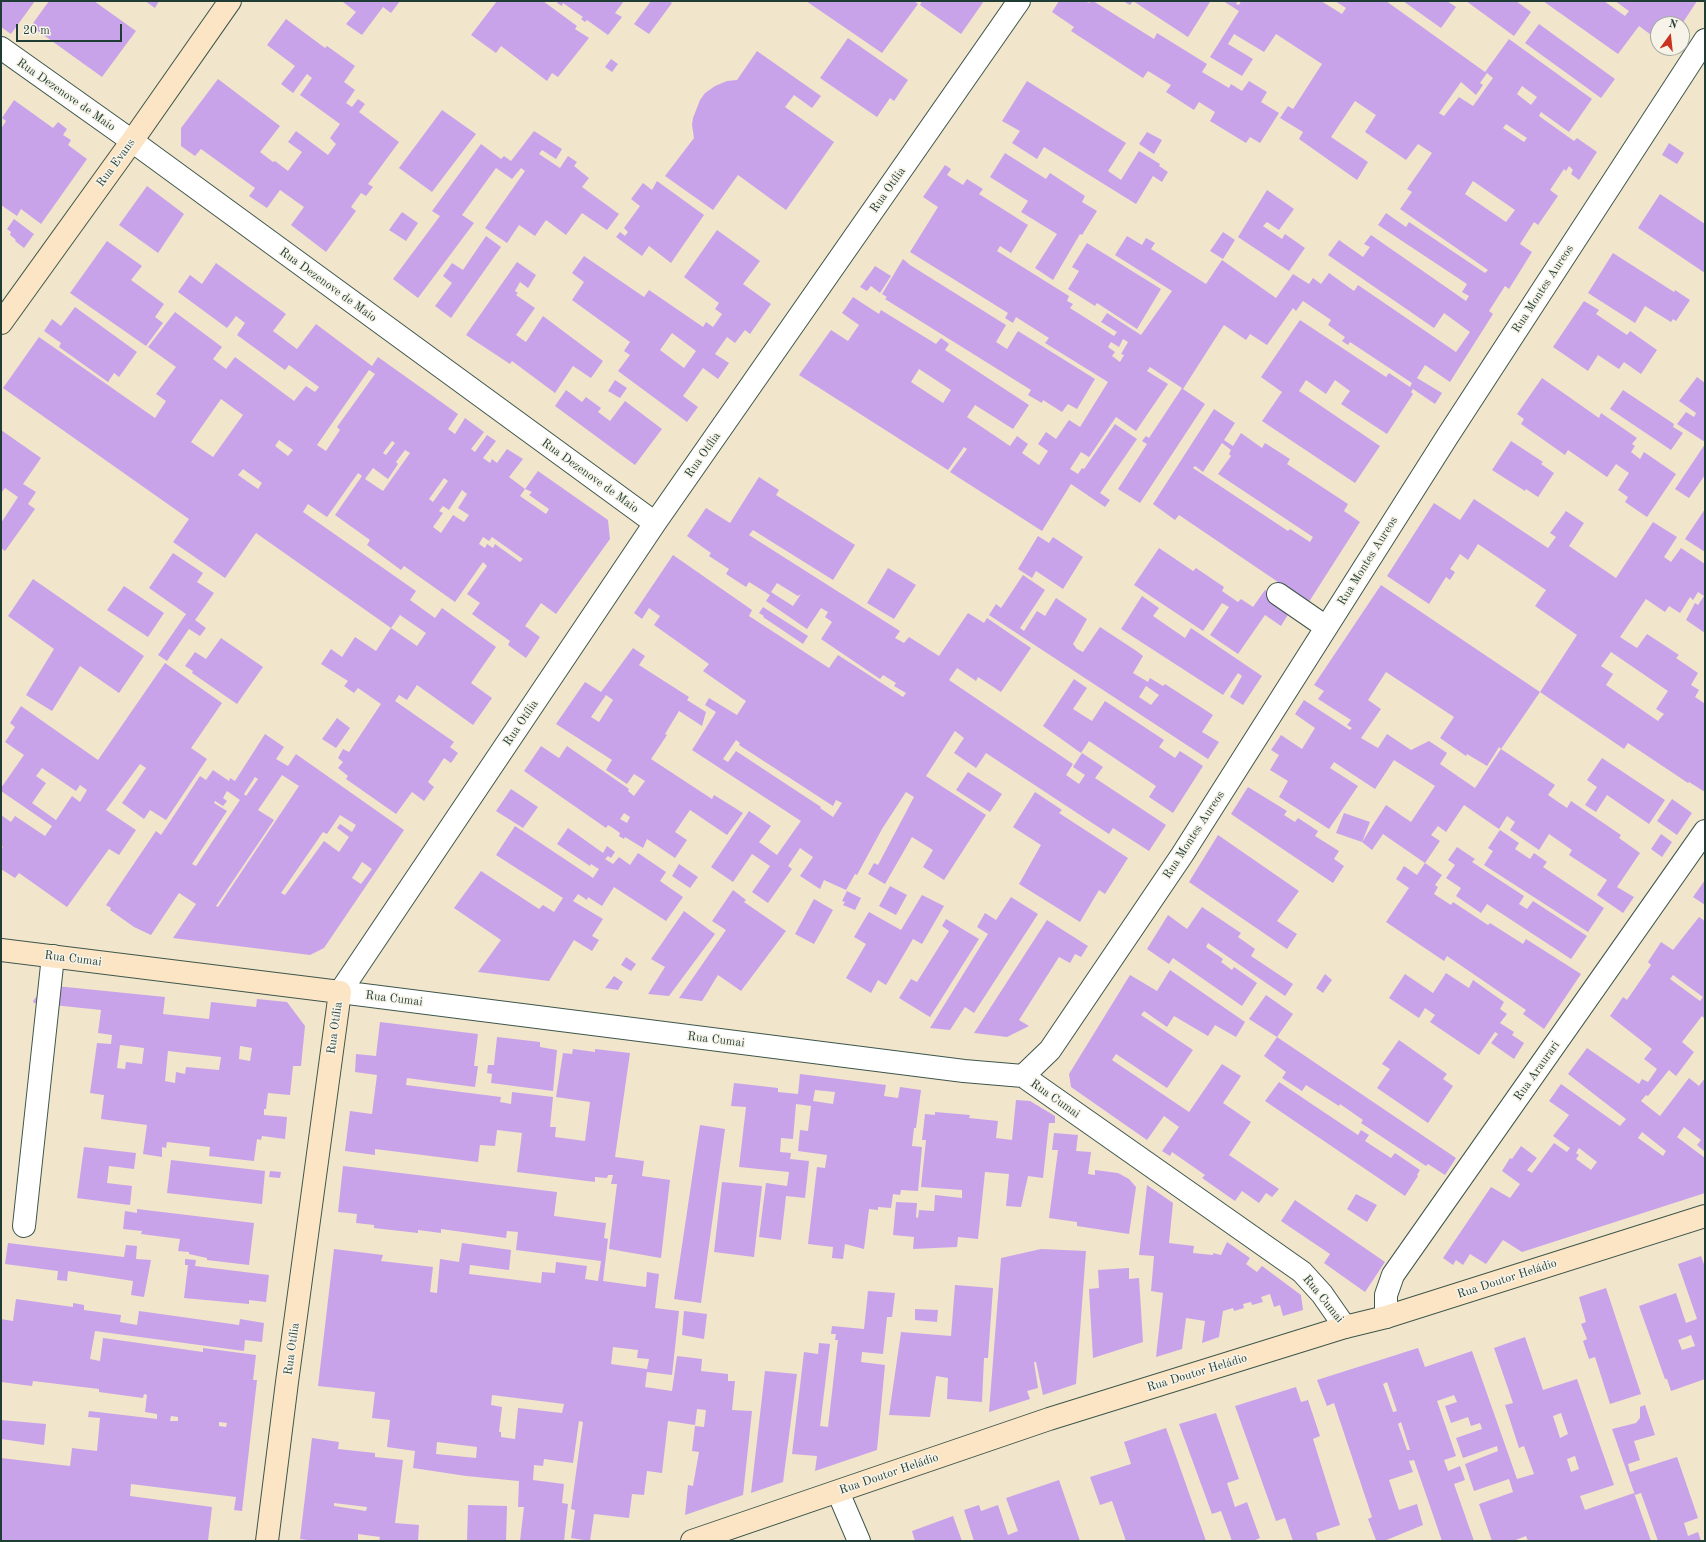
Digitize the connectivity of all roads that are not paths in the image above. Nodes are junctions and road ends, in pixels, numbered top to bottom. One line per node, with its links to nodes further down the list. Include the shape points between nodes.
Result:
1 (230, 1): 5 (street, Rua Evans)
2 (1019, 1): 7 (street, Rua Otília)
3 (1705, 40): 9 (street, Rua Montes Aureos)
4 (1, 48): 5 (street, Rua Dezenove de Maio)
5 (132, 141): 6 (street, Rua Evans); 7 (street, Rua Dezenove de Maio)
6 (1, 323)
7 (655, 523): 13 (street, Rua Otília)
8 (1278, 594): 9 (street)
9 (1326, 627): 14 (street, Rua Montes Aureos, via 1182,855 1050,1050)
10 (1705, 831): 17 (street, Rua Araurari, via 1393,1275 1386,1295)
11 (1, 950): 12 (street, Rua Cumai)
12 (53, 956): 13 (street, Rua Cumai); 16 (street)
13 (340, 992): 14 (street, Rua Cumai, via 964,1071); 20 (street, Rua Otília)
14 (1023, 1076): 18 (street, Rua Cumai, via 1302,1272 1322,1294)
15 (1705, 1216): 17 (street, Rua Doutor Heládio)
16 (24, 1226)
17 (1386, 1317): 18 (street, Rua Doutor Heládio)
18 (1345, 1328): 19 (street, Rua Doutor Heládio, via 1048,1419)
19 (838, 1492): 21 (street, Rua Doutor Heládio); 22 (street)
20 (267, 1541)
21 (692, 1541)
22 (859, 1541)

